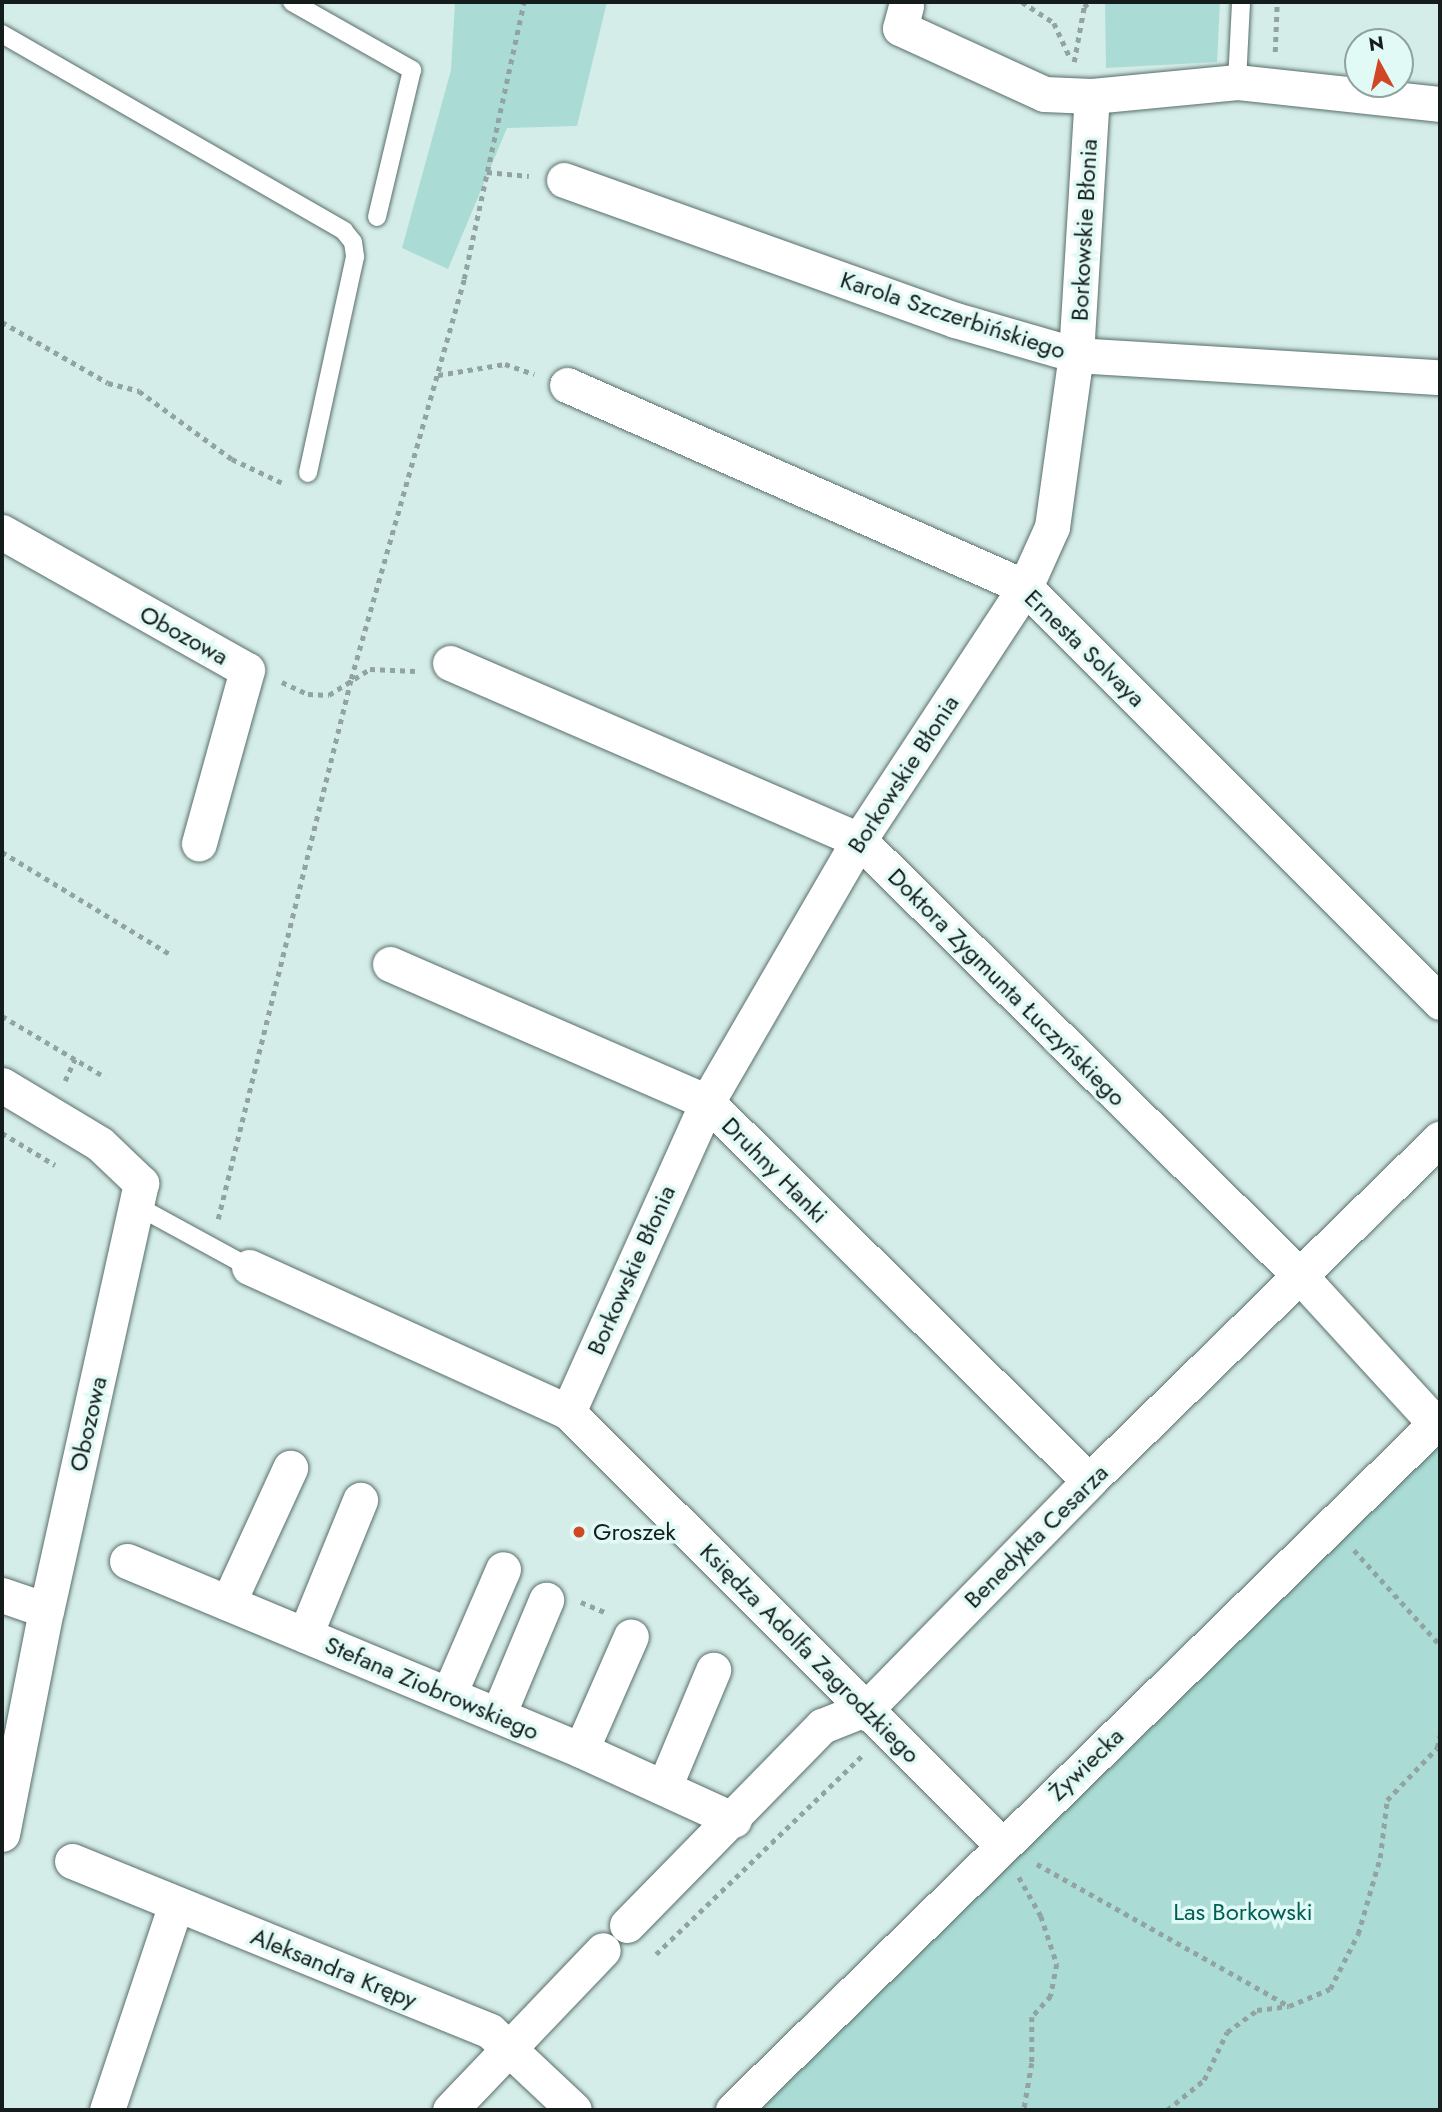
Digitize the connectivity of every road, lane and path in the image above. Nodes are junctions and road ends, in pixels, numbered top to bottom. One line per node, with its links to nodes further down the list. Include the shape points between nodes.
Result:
1 (292, 2): 12 (lane, via 412,70)
2 (524, 2): 15 (path, via 464,279)
3 (1022, 2): 4 (path, via 1054,23 1073,66 1084,7)
4 (1089, 2)
5 (1241, 2): 8 (lane)
6 (906, 6): 9 (street, via 900,28 1044,94)
7 (2, 34): 18 (lane, via 344,231 353,242 355,257)
8 (1237, 82): 9 (street); 10 (street)
9 (1092, 96): 14 (street, Borkowskie Błonia)
10 (1440, 104)
11 (565, 180): 14 (street, Karola Szczerbińskiego, via 955,320)
12 (377, 217)
13 (2, 322): 18 (path, via 108,383 139,391 232,458 300,493)
14 (1076, 355): 16 (street, Karola Szczerbińskiego); 20 (street, Borkowskie Błonia, via 1052,527)
15 (437, 376): 17 (path, via 506,364); 22 (path)
16 (1440, 377)
17 (567, 385): 20 (street, Ernesta Solvaya)
18 (308, 473)
19 (2, 532): 25 (street, Obozowa, via 247,670)
20 (1024, 587): 24 (street, Borkowskie Błonia); 29 (street, Ernesta Solvaya)
21 (450, 663): 22 (path, via 425,671 370,669); 24 (street, Doktora Zygmunta Łuczyńskiego)
22 (351, 679): 23 (path, via 341,691); 38 (path)
23 (308, 694)
24 (859, 840): 33 (street, Borkowskie Błonia); 40 (street, Doktora Zygmunta Łuczyńskiego)
25 (199, 843)
26 (2, 852): 27 (path)
27 (170, 954)
28 (390, 964): 33 (street, Druhny Hanki)
29 (1440, 1002)
30 (2, 1016): 31 (path)
31 (105, 1077)
32 (2, 1085): 37 (street, Obozowa, via 100,1144 141,1182)
33 (707, 1102): 41 (street, Borkowskie Błonia); 44 (street, Druhny Hanki)
34 (2, 1133): 36 (path)
35 (1440, 1139): 40 (street, Benedykta Cesarza)
36 (54, 1165)
37 (137, 1206): 38 (lane); 52 (street, Obozowa)
38 (211, 1247): 39 (lane)
39 (249, 1267): 41 (street, Księdza Adolfa Zagrodzkiego)
40 (1302, 1279): 42 (street, Doktora Zygmunta Łuczyńskiego); 44 (street, Benedykta Cesarza)
41 (568, 1412): 58 (street, Księdza Adolfa Zagrodzkiego)
42 (1438, 1421): 46 (street, Żywiecka)
43 (290, 1468): 51 (street)
44 (1089, 1482): 58 (street, Benedykta Cesarza)
45 (360, 1500): 54 (street)
46 (1332, 1526): 55 (path); 67 (street, Żywiecka)
47 (127, 1560): 51 (street, Stefana Ziobrowskiego)
48 (503, 1569): 57 (street)
49 (2, 1595): 52 (street)
50 (562, 1600): 53 (path); 59 (street)
51 (228, 1603): 54 (street, Stefana Ziobrowskiego)
52 (46, 1610): 66 (street, Obozowa)
53 (624, 1626): 63 (street)
54 (305, 1635): 57 (street, Stefana Ziobrowskiego)
55 (1440, 1645)
56 (713, 1670): 64 (street)
57 (449, 1695): 59 (street, Stefana Ziobrowskiego)
58 (867, 1708): 65 (street, Benedykta Cesarza, via 822,1726); 67 (street, Księdza Adolfa Zagrodzkiego)
59 (498, 1715): 63 (street, Stefana Ziobrowskiego)
60 (1440, 1735): 62 (path)
61 (872, 1746): 72 (path)
62 (1438, 1748): 73 (path, via 1387,1800 1380,1858 1358,1934 1330,1989)
63 (581, 1750): 64 (street, Stefana Ziobrowskiego)
64 (665, 1785): 65 (street, Stefana Ziobrowskiego)
65 (734, 1819): 70 (street, Benedykta Cesarza)
66 (2, 1834)
67 (1002, 1845): 73 (path); 78 (street, Żywiecka); 79 (path, via 1041,1916 1057,1964 1051,1996 1032,2017 1032,2063)
68 (72, 1861): 69 (street, Aleksandra Krępy)
69 (176, 1904): 74 (street, Aleksandra Krępy, via 490,2031); 75 (street)
70 (627, 1925)
71 (603, 1950): 74 (street)
72 (656, 1954)
73 (1289, 2006): 80 (path, via 1257,2010 1227,2032 1204,2080)
74 (512, 2049): 76 (street); 77 (street, Aleksandra Krępy)
75 (107, 2110)
76 (450, 2110)
77 (574, 2110)
78 (733, 2110)
79 (1024, 2110)
80 (1167, 2110)

